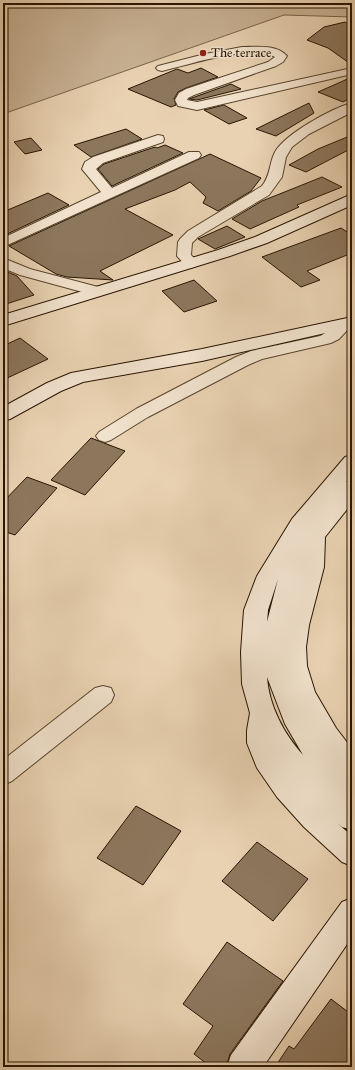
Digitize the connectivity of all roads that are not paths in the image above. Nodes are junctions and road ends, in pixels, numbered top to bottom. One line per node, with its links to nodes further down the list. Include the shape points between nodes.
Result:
1 (162, 68): 2 (street, via 217,55 262,49 278,52 281,56 272,64 190,92 181,100 189,106)
2 (352, 71)
3 (352, 107): 10 (street, via 290,143 279,156 275,177 264,192 193,234 185,242 183,250 184,256)
4 (158, 139): 6 (street, via 90,165 89,169)
5 (194, 155): 6 (street)
6 (110, 194): 8 (street)
7 (352, 199): 10 (main road, via 261,240)
8 (3, 244)
9 (3, 262): 11 (street, via 25,272)
10 (191, 263): 11 (main road)
11 (97, 291): 12 (main road)
12 (3, 321)
13 (348, 324): 14 (main road, via 78,377); 15 (street, via 326,340 242,361)
14 (3, 415)
15 (105, 436)
16 (352, 462): 20 (main road, via 300,524 268,576 258,603 253,652 255,684)
17 (352, 488): 18 (main road)
18 (314, 535): 21 (main road, via 312,571 298,624 293,656 299,686 314,716 346,761); 23 (main road, via 300,554 291,575 281,609 274,652 282,684 298,724 326,769)
19 (103, 695): 22 (street)
20 (263, 713): 24 (main road, via 287,756 308,781); 25 (main road, via 261,746 269,764 296,799)
21 (352, 765)
22 (3, 774)
23 (352, 793)
24 (352, 818)
25 (352, 853)
26 (352, 912): 27 (main road)
27 (243, 1067)

